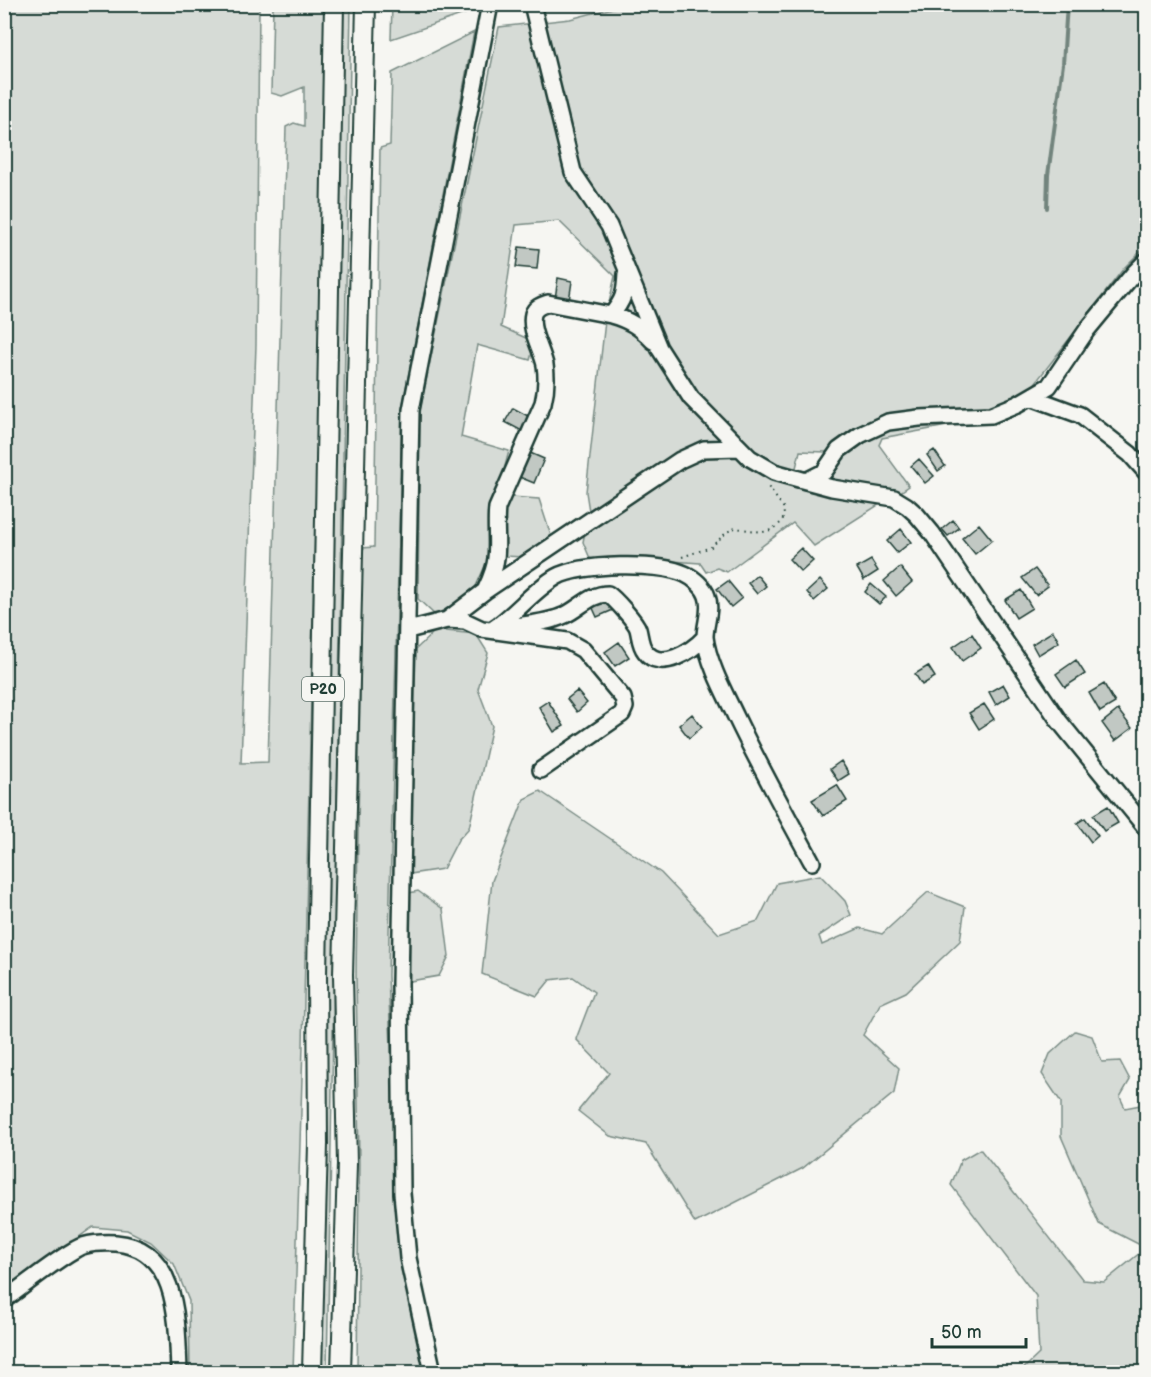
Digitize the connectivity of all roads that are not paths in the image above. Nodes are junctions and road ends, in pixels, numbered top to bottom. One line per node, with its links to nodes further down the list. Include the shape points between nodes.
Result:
1 (334, 4): 23 (main road, Р20)
2 (366, 4): 24 (main road, Р20, via 343,975 348,1164)
3 (490, 4): 16 (street, via 411,410)
4 (532, 4): 6 (street, via 573,172 609,226)
5 (1146, 261): 9 (street, via 1087,330 1049,386)
6 (626, 268): 7 (street, via 622,303); 8 (street)
7 (611, 315): 8 (street, via 629,320); 13 (street, via 548,303 533,314 545,366 546,390 497,508 494,571)
8 (658, 348): 10 (street, via 692,398)
9 (1031, 397): 11 (street, via 1080,415 1130,454); 12 (street, via 991,415 888,422 839,450 824,472)
10 (739, 448): 12 (street, via 774,472); 13 (street, via 704,449 680,460)
11 (1146, 472)
12 (806, 481): 19 (street, via 894,498 917,515 1059,721)
13 (485, 591): 14 (street)
14 (447, 620): 15 (street); 16 (street)
15 (493, 629): 17 (street, via 552,620 568,614 582,602 608,594 637,627 645,651 652,658 671,659); 17 (street, via 557,576 597,566 668,569 685,574 700,584 707,596 710,615); 18 (street, via 567,641 583,650 623,698 622,714)
16 (408, 630): 25 (street, via 400,983 402,1193 408,1257)
17 (705, 637): 20 (street, via 715,671 760,768)
18 (541, 770)
19 (1146, 828)
20 (812, 862)
21 (4, 1300): 22 (street, via 77,1248 108,1242 131,1244 155,1261 170,1284 177,1320)
22 (178, 1372)
23 (312, 1372)
24 (341, 1372)
25 (433, 1372)

